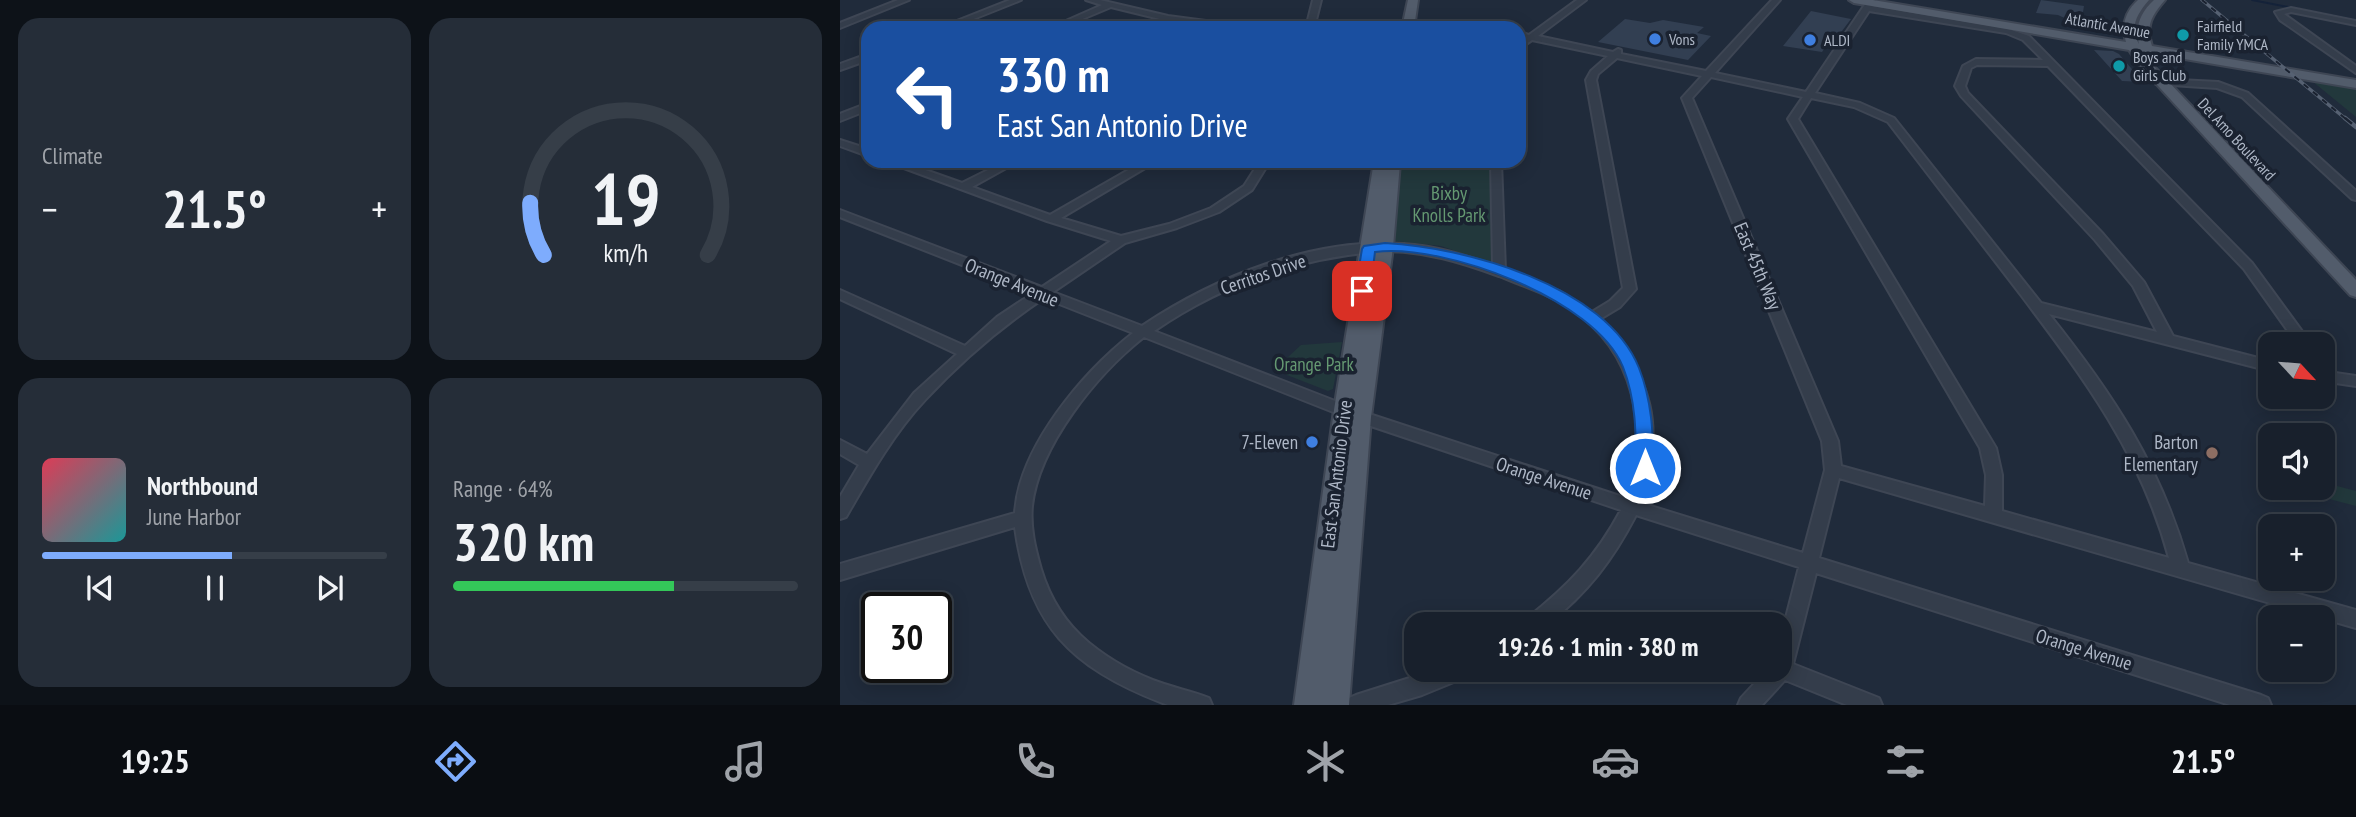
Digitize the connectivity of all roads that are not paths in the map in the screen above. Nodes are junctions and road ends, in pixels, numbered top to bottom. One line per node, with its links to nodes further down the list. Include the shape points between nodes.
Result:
1 (905, 0): 24 (street)
2 (1017, 0): 16 (street)
3 (1090, 0): 14 (street)
4 (1120, 0): 14 (street)
5 (1317, 0): 20 (street)
6 (1404, 0): 21 (main road)
7 (1413, 0): 22 (main road)
8 (1582, 0): 26 (street)
9 (1776, 0): 34 (street, East 45th Way)
10 (1854, 0): 13 (main road, Atlantic Avenue)
11 (2144, 0): 28 (main road, via 2128,22)
12 (2160, 0): 28 (main road, via 2144,18)
13 (1872, 3): 28 (main road, Atlantic Avenue); 31 (street, via 2016,33); 35 (street)
14 (1109, 5): 15 (street); 17 (street)
15 (1168, 18): 18 (street); 19 (street)
16 (962, 21)
17 (1071, 21)
18 (1161, 21)
19 (1191, 21)
20 (1312, 21)
21 (1402, 21)
22 (1410, 21)
23 (2356, 23): 33 (street, via 2281,10 2283,18)
24 (840, 26)
25 (1526, 34): 26 (street)
26 (1533, 36): 27 (street); 29 (street)
27 (1526, 41)
28 (2138, 46): 36 (main road, Del Amo Boulevard); 37 (main road, Atlantic Avenue)
29 (1617, 53): 34 (street); 63 (street, via 1591,80 1630,289)
30 (861, 60): 32 (street)
31 (2052, 63): 65 (street, via 2248,266); 66 (street, via 1976,62 1967,66 1961,86 2139,285)
32 (840, 67)
33 (2356, 70)
34 (1709, 72): 38 (street); 39 (street); 74 (street, East 45th Way, via 1687,98 1830,441)
35 (1821, 76): 38 (street, via 1806,86); 39 (street)
36 (2166, 82): 52 (street, via 2218,85 2245,95); 58 (main road, Del Amo Boulevard); 59 (main road, Del Amo Boulevard)
37 (2356, 82)
38 (1784, 86): 39 (street)
39 (1810, 95): 62 (street, via 1868,108 1891,120); 77 (street, via 1794,124 1988,448 1994,475)
40 (861, 109): 41 (street)
41 (840, 118)
42 (840, 143): 43 (street)
43 (861, 150)
44 (910, 168): 51 (street)
45 (1000, 168): 51 (street)
46 (1140, 168): 54 (street)
47 (1261, 168): 55 (street, via 1248,188 1215,210)
48 (1381, 168): 56 (main road, East San Antonio Drive)
49 (1392, 168): 56 (main road, East San Antonio Drive)
50 (1496, 168): 57 (street)
51 (963, 187): 54 (street)
52 (2356, 197)
53 (840, 213): 60 (street, Orange Avenue)
54 (1051, 219): 55 (street)
55 (1121, 240): 60 (street)
56 (1377, 248): 57 (street, Cerritos Drive, via 1421,249); 64 (street, Cerritos Drive, via 1313,257 1258,272 1194,299); 71 (main road, East San Antonio Drive)
57 (1499, 271): 63 (street, Cerritos Drive, via 1538,286)
58 (2356, 273)
59 (2356, 291)
60 (1040, 293): 64 (street, Orange Avenue); 67 (street)
61 (840, 294): 67 (street)
62 (2036, 306): 66 (street); 80 (street, via 2086,369 2133,440 2166,512)
63 (1592, 318): 75 (street, Cerritos Drive, via 1615,342 1639,389 1645,468)
64 (1142, 332): 71 (street, Orange Avenue); 78 (street, Cerritos Drive, via 1094,377 1051,435 1035,464)
65 (2296, 332)
66 (2168, 340): 68 (street)
67 (965, 352): 73 (street, via 919,397)
68 (2258, 363)
69 (2335, 376): 70 (street)
70 (2356, 381)
71 (1353, 414): 75 (street, Orange Avenue); 89 (main road, East San Antonio Drive); 90 (main road, East San Antonio Drive)
72 (840, 446): 73 (street)
73 (869, 463): 76 (street)
74 (1833, 470): 77 (street); 79 (street, East 45th Way)
75 (1632, 507): 79 (street, Orange Avenue); 82 (street, Cerritos Drive, via 1592,572)
76 (840, 512)
77 (1993, 515): 80 (street)
78 (1022, 519): 81 (street); 88 (street, via 1043,599 1084,651 1124,677 1166,696)
79 (1808, 562): 84 (street, East 45th Way); 94 (street, Orange Avenue)
80 (2181, 570): 83 (street)
81 (840, 572)
82 (1547, 612)
83 (2356, 619)
84 (1792, 628)
85 (1792, 673): 93 (street)
86 (1429, 682): 91 (street)
87 (1770, 682): 92 (street)
88 (1202, 705)
89 (1308, 705)
90 (1335, 705)
91 (1356, 705)
92 (1748, 705)
93 (1872, 705)
94 (2262, 705)

